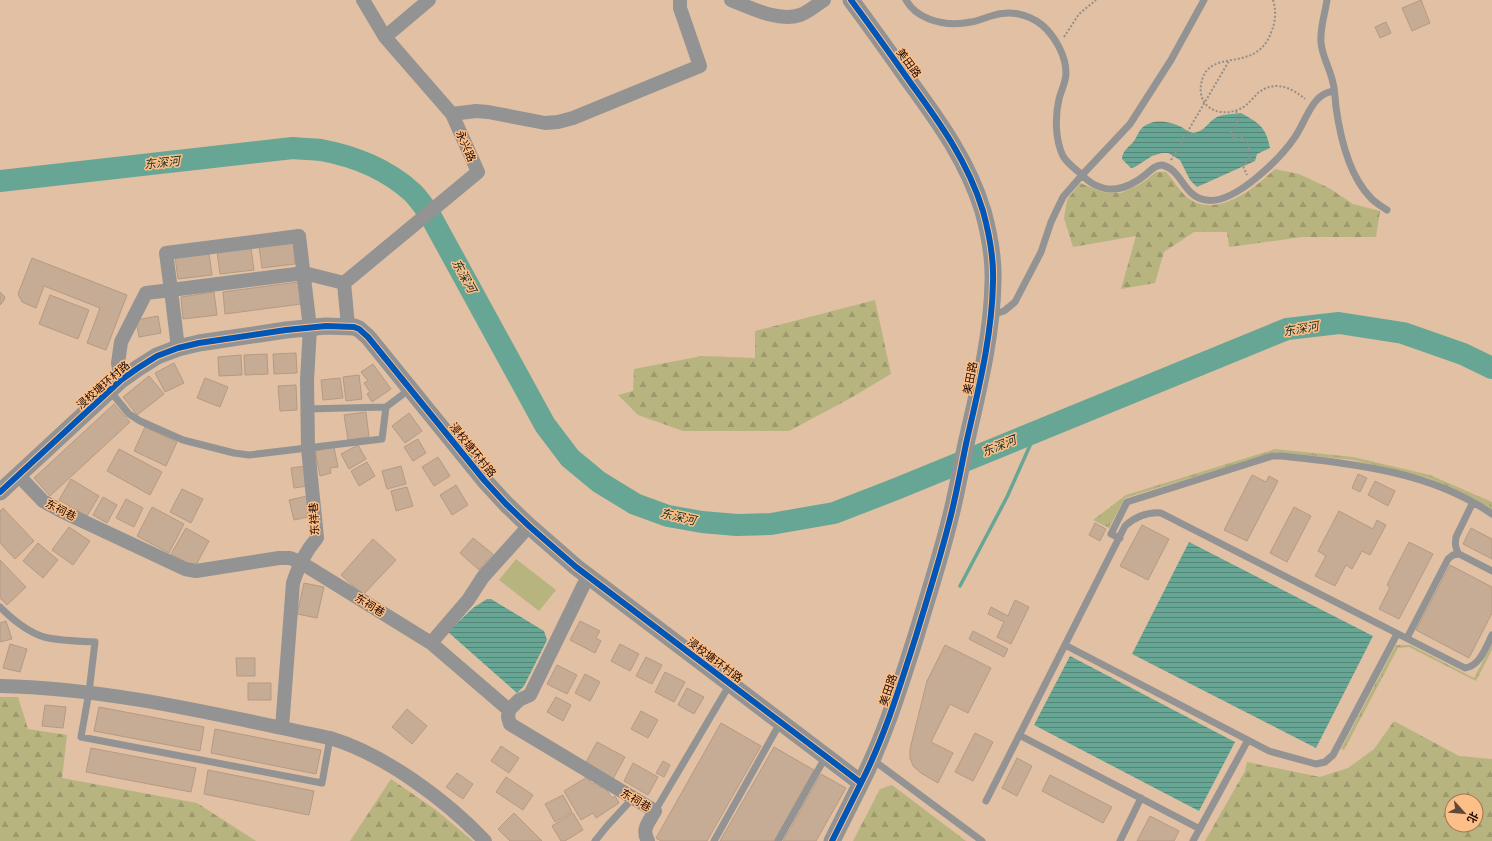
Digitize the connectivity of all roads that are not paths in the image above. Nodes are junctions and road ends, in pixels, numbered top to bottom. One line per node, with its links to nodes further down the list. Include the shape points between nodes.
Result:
1 (364, 0): 10 (street, 永兴路)
2 (429, 0): 10 (street)
3 (680, 0): 12 (street, via 680,8 700,66 558,122 544,123 476,111)
4 (731, 0): 5 (street, via 765,13 788,16 807,12)
5 (824, 0)
6 (851, 0): 18 (street, 美田路, via 937,119 971,178 983,211 990,245 993,279)
7 (906, 0): 13 (lane, via 921,15 949,24 972,22 999,13 1020,14 1041,24 1058,46 1066,72 1058,104 1057,133 1060,148 1064,157)
8 (1204, 0): 13 (lane, via 1171,60 1130,124)
9 (1327, 0): 11 (lane, via 1321,27 1321,41)
10 (385, 37): 12 (street, 永兴路)
11 (1334, 90): 13 (lane, via 1324,93 1316,101 1290,144 1263,173 1230,195 1212,200 1201,199 1191,193 1175,172 1165,165 1155,166 1134,182 1114,189 1097,186); 14 (lane, via 1339,123 1350,162 1368,196)
12 (452, 114): 16 (street, 永兴路, via 478,172)
13 (1082, 175): 18 (lane, via 1056,208 1041,252 1015,302 1004,311)
14 (1387, 210)
15 (304, 273): 16 (street); 17 (street); 17 (street, 东祥巷, via 299,236 291,237 166,253); 20 (street, 东祥巷)
16 (344, 283): 19 (street)
17 (171, 290): 21 (street); 22 (street, via 146,293 121,342)
18 (992, 315): 53 (street, 美田路, via 951,514 904,674)
19 (348, 326): 20 (street, 浸校塘环村路); 23 (street, 浸校塘环村路, via 364,332)
20 (310, 328): 21 (street, 浸校塘环村路); 25 (street, 东祥巷)
21 (178, 348): 22 (street, 浸校塘环村路, via 157,356)
22 (115, 386): 26 (lane, via 130,414 183,440 249,455); 27 (street, 浸校塘环村路)
23 (410, 388): 24 (lane); 31 (street, 浸校塘环村路, via 484,480)
24 (386, 407): 25 (lane); 26 (lane, via 382,439)
25 (307, 409): 26 (street, 东祥巷)
26 (308, 448): 34 (street, 东祥巷, via 317,538)
27 (18, 475): 28 (street, 浸校塘环村路); 34 (street, 东祠巷, via 42,501 185,569 196,571 279,558 290,558)
28 (0, 492)
29 (1473, 502): 30 (lane); 32 (lane, via 1428,482 1368,467 1272,456 1127,502 1111,534); 33 (lane, via 1456,537 1456,549)
30 (1492, 514)
31 (529, 526): 36 (street, 浸校塘环村路); 41 (street, via 483,577 468,600)
32 (1120, 538): 38 (lane, via 1133,519 1152,512 1161,513); 42 (lane)
33 (1459, 554): 35 (lane); 40 (lane, via 1448,559)
34 (300, 562): 41 (street, 东祠巷); 48 (street, 东祥巷, via 293,582)
35 (1492, 571)
36 (588, 576): 43 (street, 浸校塘环村路); 46 (street, via 530,695 519,700)
37 (0, 607): 45 (lane, via 34,633 46,637 94,642)
38 (1397, 634): 40 (lane); 51 (lane, via 1333,755 1325,762 1316,764 1269,751)
39 (1492, 635): 40 (lane, via 1477,663 1471,668 1465,668)
40 (1407, 638)
41 (431, 643): 46 (street, 东祠巷)
42 (1065, 645): 49 (lane); 51 (lane)
43 (730, 684): 47 (street, 浸校塘环村路); 58 (lane)
44 (0, 686): 45 (street)
45 (89, 692): 48 (street); 50 (lane, via 81,737 315,782 322,783)
46 (509, 710): 55 (street, 东祠巷, via 510,724)
47 (781, 722): 52 (street, 浸校塘环村路); 63 (lane)
48 (282, 728): 50 (street)
49 (1019, 735): 56 (lane); 57 (lane)
50 (330, 738): 60 (street, via 346,742 419,785 448,805)
51 (1248, 740): 59 (lane)
52 (826, 756): 54 (street, 浸校塘环村路); 64 (lane)
53 (873, 760): 54 (street, 美田路); 66 (lane)
54 (861, 783): 65 (street)
55 (633, 798): 58 (street, 东祠巷); 61 (lane)
56 (1141, 798): 59 (lane); 67 (lane)
57 (986, 801)
58 (655, 811): 62 (street, 东祠巷, via 645,829)
59 (1200, 829): 68 (lane)
60 (485, 841)
61 (595, 841)
62 (648, 841)
63 (714, 841)
64 (778, 841)
65 (832, 841)
66 (982, 841)
67 (1120, 841)
68 (1193, 841)

